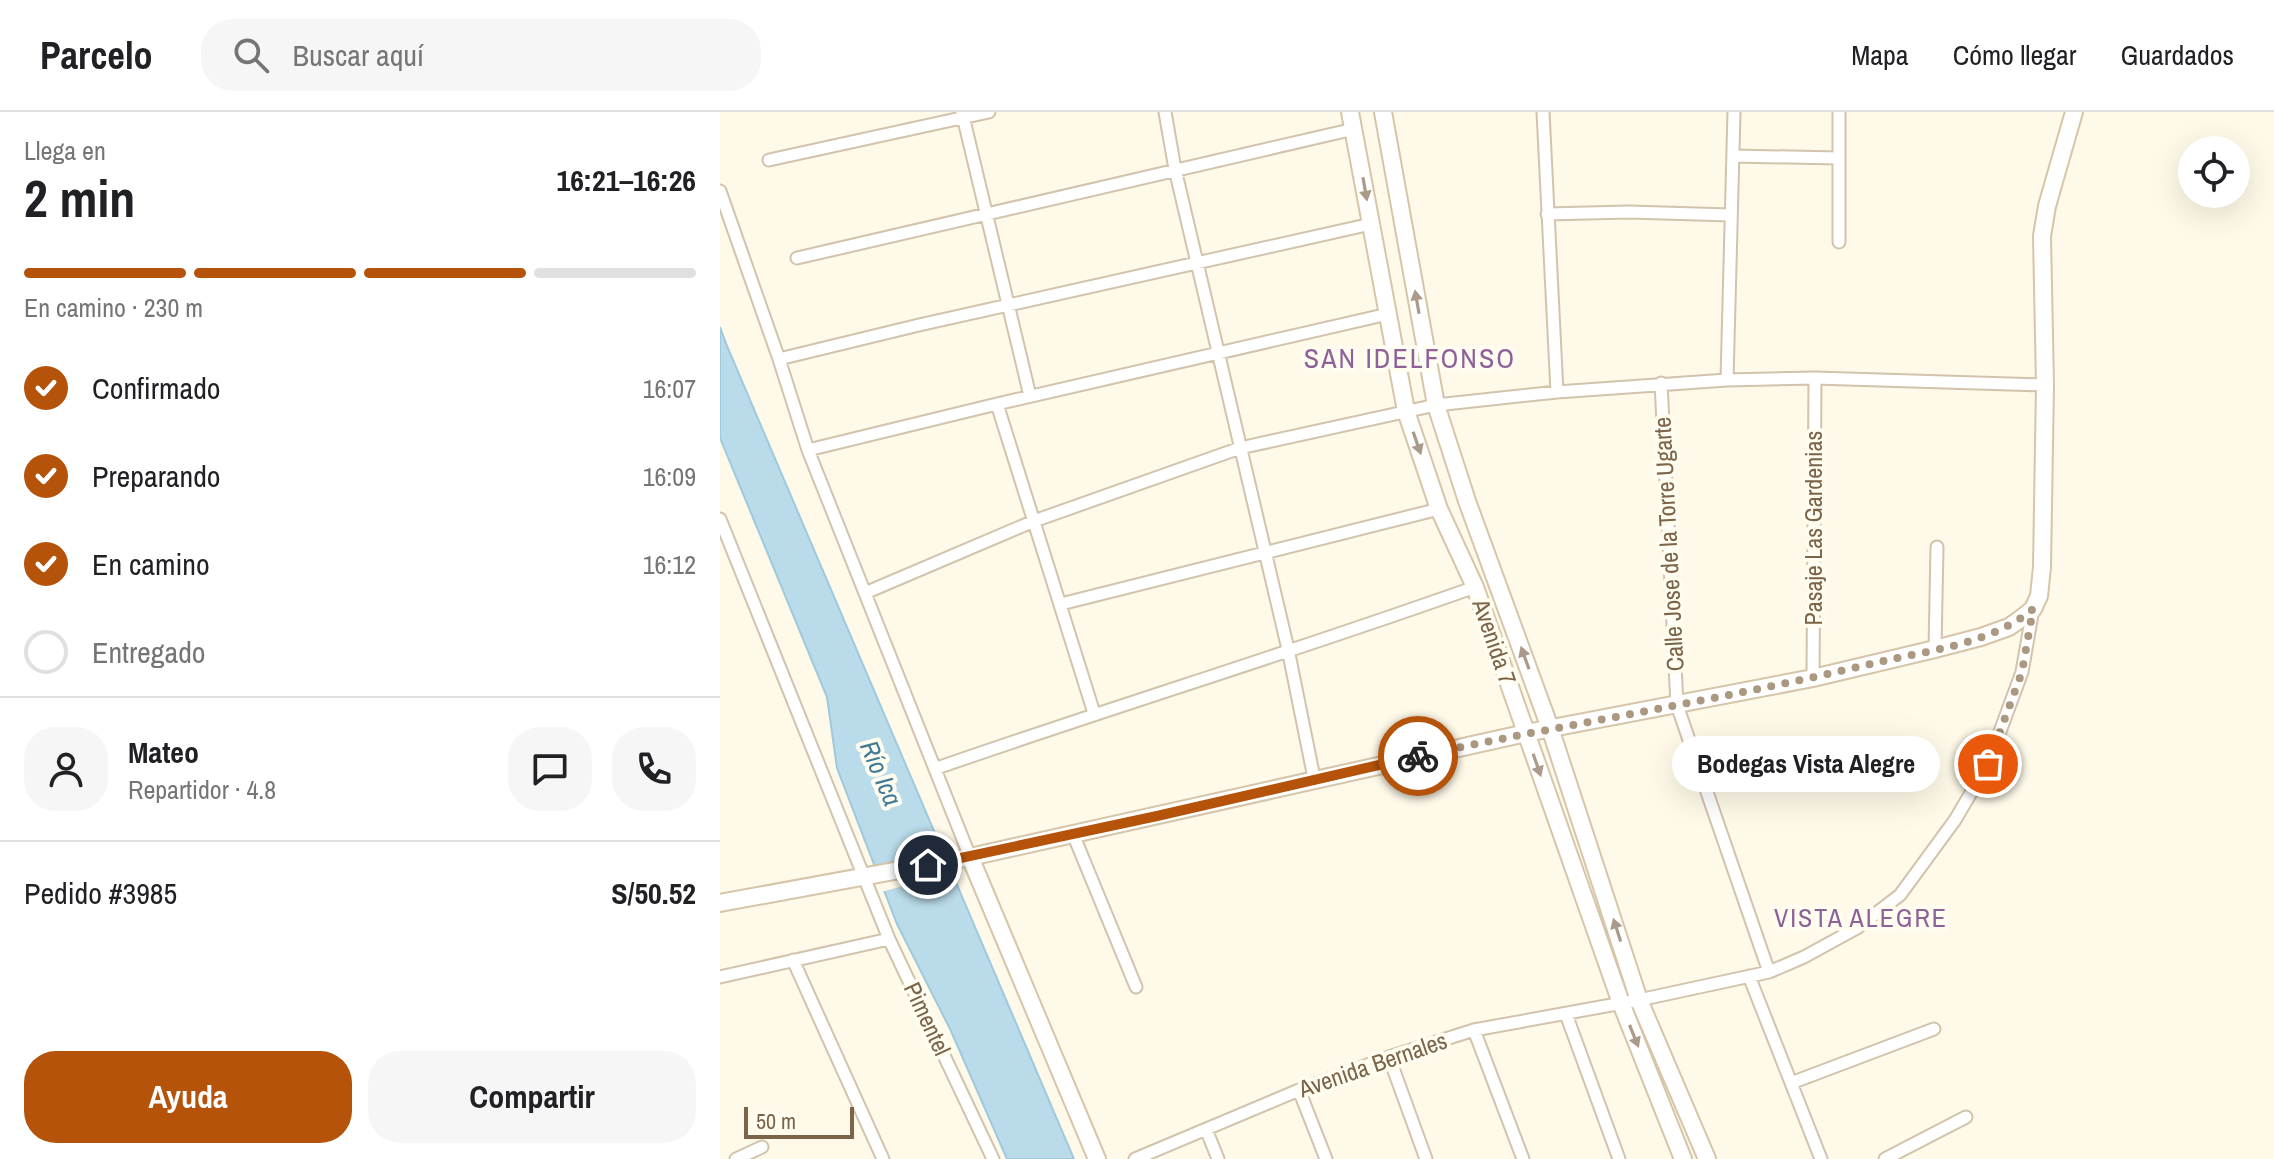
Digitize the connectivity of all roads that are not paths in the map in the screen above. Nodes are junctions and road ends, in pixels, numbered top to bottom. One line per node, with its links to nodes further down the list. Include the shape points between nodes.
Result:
1 (989, 112): 8 (street)
2 (1165, 112): 13 (street)
3 (1383, 112): 33 (street, Avenida 7, one-way to 3)
4 (1543, 112): 16 (street)
5 (1734, 112): 10 (street)
6 (1839, 112): 11 (street)
7 (2074, 112): 29 (street, via 2042,236)
8 (962, 115): 12 (street); 15 (street)
9 (1352, 120): 13 (street); 18 (street, Avenida 7, one-way to 18)
10 (1733, 156): 11 (street); 17 (street)
11 (1838, 158): 19 (street)
12 (769, 160)
13 (1175, 169): 15 (street); 21 (street)
14 (720, 191): 25 (street)
15 (986, 214): 20 (street); 22 (street)
16 (1547, 214): 17 (street); 30 (street)
17 (1731, 215): 27 (street)
18 (1371, 224): 21 (street); 23 (street, Avenida 7)
19 (1839, 242)
20 (797, 258)
21 (1197, 264): 22 (street); 24 (street)
22 (1008, 306): 25 (street); 31 (street)
23 (1388, 314): 24 (street); 34 (street, Avenida 7)
24 (1217, 353): 31 (street); 35 (street)
25 (779, 359): 36 (street)
26 (1815, 378): 27 (street); 29 (street); 48 (street, Pasaje Las Gardenias)
27 (1727, 380): 28 (street)
28 (1661, 383): 30 (street); 49 (street, Calle Jose de la Torre Ugarte)
29 (2045, 385): 45 (street, via 2042,567)
30 (1557, 392): 33 (street)
31 (1030, 396): 32 (street)
32 (997, 404): 36 (street); 39 (street)
33 (1436, 405): 34 (street); 51 (street, Avenida 7, one-way to 33)
34 (1406, 411): 35 (street); 37 (street, Avenida 7, one-way to 37)
35 (1240, 448): 39 (street); 41 (street)
36 (808, 450): 43 (street)
37 (1439, 509): 41 (street); 42 (street, Avenida 7)
38 (720, 519): 57 (street, Pimentel)
39 (1034, 521): 43 (street); 44 (street)
40 (1937, 547): 46 (street)
41 (1265, 553): 44 (street); 47 (street)
42 (1475, 587): 47 (street); 52 (street, Avenida 7)
43 (865, 593): 53 (street)
44 (1061, 604): 50 (street)
45 (2033, 609): 46 (street, via 2009,627); 61 (street, Avenida Bernales, via 2022,672 1988,764 1916,875 1900,895 1857,928)
46 (1935, 649): 48 (street)
47 (1288, 651): 50 (street); 54 (street)
48 (1813, 678): 49 (street)
49 (1677, 705): 51 (street); 61 (street, Calle Jose de la Torre Ugarte)
50 (1094, 713): 53 (street)
51 (1550, 728): 52 (street); 65 (street, Avenida 7, one-way to 51)
52 (1526, 733): 54 (street); 66 (street, Avenida 7, one-way to 66)
53 (937, 768): 56 (street)
54 (1314, 778): 55 (street)
55 (1073, 834): 56 (street); 64 (street)
56 (963, 858): 57 (street); 79 (street)
57 (869, 876): 58 (street); 59 (street, Pimentel)
58 (720, 903)
59 (889, 939): 60 (street); 78 (street, Pimentel)
60 (793, 960): 63 (street); 77 (street)
61 (1769, 972): 62 (street, Avenida Bernales)
62 (1749, 976): 65 (street, Avenida Bernales); 71 (street)
63 (720, 977)
64 (1136, 987)
65 (1639, 1000): 66 (street, Avenida Bernales); 87 (street, Avenida 7)
66 (1621, 1003): 67 (street, Avenida Bernales); 86 (street, Avenida 7, one-way to 86)
67 (1566, 1014): 69 (street, Avenida Bernales); 85 (street)
68 (1934, 1029): 71 (street)
69 (1474, 1030): 70 (street, Avenida Bernales); 84 (street)
70 (1389, 1057): 72 (street, Avenida Bernales); 83 (street)
71 (1791, 1083): 88 (street)
72 (1299, 1090): 74 (street, Avenida Bernales); 82 (street)
73 (1966, 1117): 89 (street)
74 (1206, 1129): 80 (street, Avenida Bernales); 81 (street)
75 (762, 1147): 76 (street)
76 (736, 1159)
77 (883, 1159)
78 (993, 1159)
79 (1097, 1159)
80 (1135, 1159)
81 (1218, 1159)
82 (1326, 1159)
83 (1426, 1159)
84 (1523, 1159)
85 (1619, 1159)
86 (1683, 1159)
87 (1707, 1159)
88 (1821, 1159)
89 (1885, 1159)

